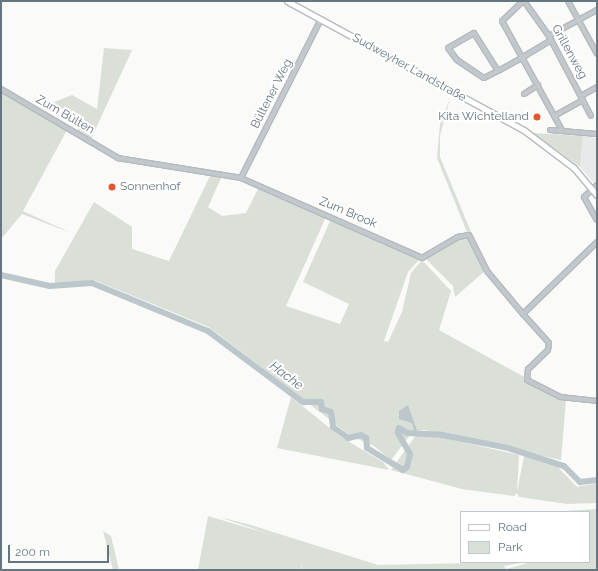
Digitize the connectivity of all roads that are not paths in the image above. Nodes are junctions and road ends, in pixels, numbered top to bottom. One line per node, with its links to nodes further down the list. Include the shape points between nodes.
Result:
1 (287, 1): 4 (main road, Sudweyher Landstraße)
2 (524, 1): 8 (street, Grillenweg); 10 (street, Grillenweg, via 502,21)
3 (568, 1): 7 (street)
4 (294, 3): 6 (main road, Sudweyher Landstraße)
5 (597, 10): 7 (street)
6 (320, 20): 23 (street, Bültener Weg); 24 (main road, Sudweyher Landstraße, via 525,131 560,156)
7 (578, 20): 8 (street); 9 (street)
8 (550, 38): 10 (street); 16 (street, Grillenweg)
9 (597, 54)
10 (523, 57): 11 (street); 12 (street)
11 (498, 71): 11 (street, via 484,78 456,60 448,48 474,33)
12 (538, 85): 15 (street); 17 (street)
13 (597, 87): 16 (street)
14 (1, 89): 22 (street, Zum Bülten)
15 (524, 94)
16 (582, 98): 17 (street); 18 (street, Grillenweg)
17 (556, 115): 20 (street)
18 (591, 116)
19 (550, 130): 20 (street)
20 (562, 130): 21 (street)
21 (597, 134)
22 (118, 158): 23 (street, Zum Brook)
23 (241, 178): 28 (street, Zum Brook, via 422,258 458,236 468,235 487,271)
24 (595, 187): 25 (main road, Sudweyher Landstraße); 26 (street, via 584,200)
25 (597, 195)
26 (597, 220)
27 (597, 242): 28 (street)
28 (523, 314): 29 (street, Zum Brook, via 549,343 548,350 528,369 527,380 560,397)
29 (597, 401)

